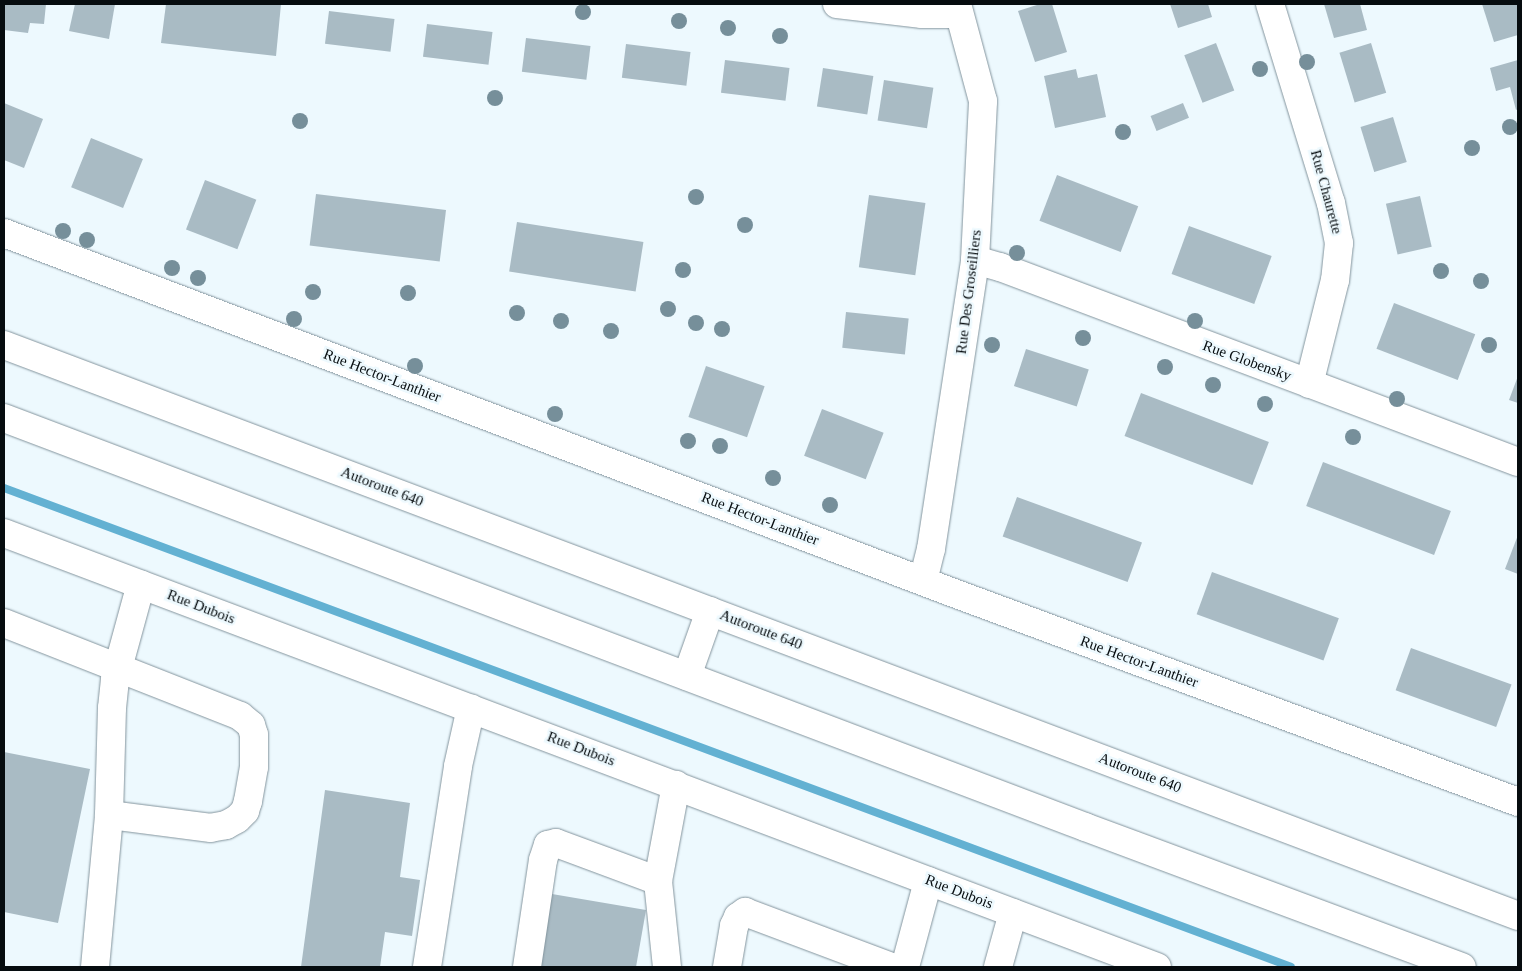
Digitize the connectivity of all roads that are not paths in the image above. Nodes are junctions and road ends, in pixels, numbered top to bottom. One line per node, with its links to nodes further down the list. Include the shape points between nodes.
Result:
1 (837, 4): 3 (main road, via 922,14)
2 (1270, 4): 7 (main road, Rue Chaurette, via 1331,203 1339,242 1335,280)
3 (958, 9): 5 (main road, Rue Des Groseilliers, via 983,101)
4 (4, 233): 11 (main road, Rue Hector-Lanthier)
5 (975, 260): 7 (main road, Rue Globensky); 11 (main road, Rue Des Groseilliers, via 931,549)
6 (4, 345): 13 (main road, Autoroute 640)
7 (1309, 384): 9 (main road, Rue Globensky)
8 (4, 418): 16 (main road)
9 (1518, 462)
10 (4, 533): 12 (main road, Rue Dubois)
11 (922, 581): 19 (main road, Rue Hector-Lanthier)
12 (141, 584): 15 (main road); 17 (main road, Rue Dubois)
13 (710, 611): 16 (main road); 24 (main road, Autoroute 640)
14 (4, 623): 15 (main road)
15 (117, 668): 20 (main road, via 112,708); 20 (main road, via 240,716 251,725 254,735 254,766 244,811 238,819 226,825 211,828)
16 (687, 676): 34 (main road)
17 (471, 708): 18 (main road, Rue Dubois); 26 (main road, via 458,766)
18 (676, 785): 21 (main road); 22 (main road, Rue Dubois)
19 (1518, 802)
20 (109, 815): 25 (main road)
21 (658, 881): 27 (main road, via 556,843 548,845); 28 (main road)
22 (928, 881): 23 (main road, Rue Dubois); 31 (main road)
23 (1013, 913): 32 (main road); 33 (main road, Rue Dubois)
24 (1518, 916)
25 (95, 967)
26 (427, 967)
27 (527, 967)
28 (667, 967)
29 (728, 967): 30 (main road, via 734,926 745,912)
30 (890, 967)
31 (905, 967)
32 (998, 967)
33 (1157, 967)
34 (1462, 967)

